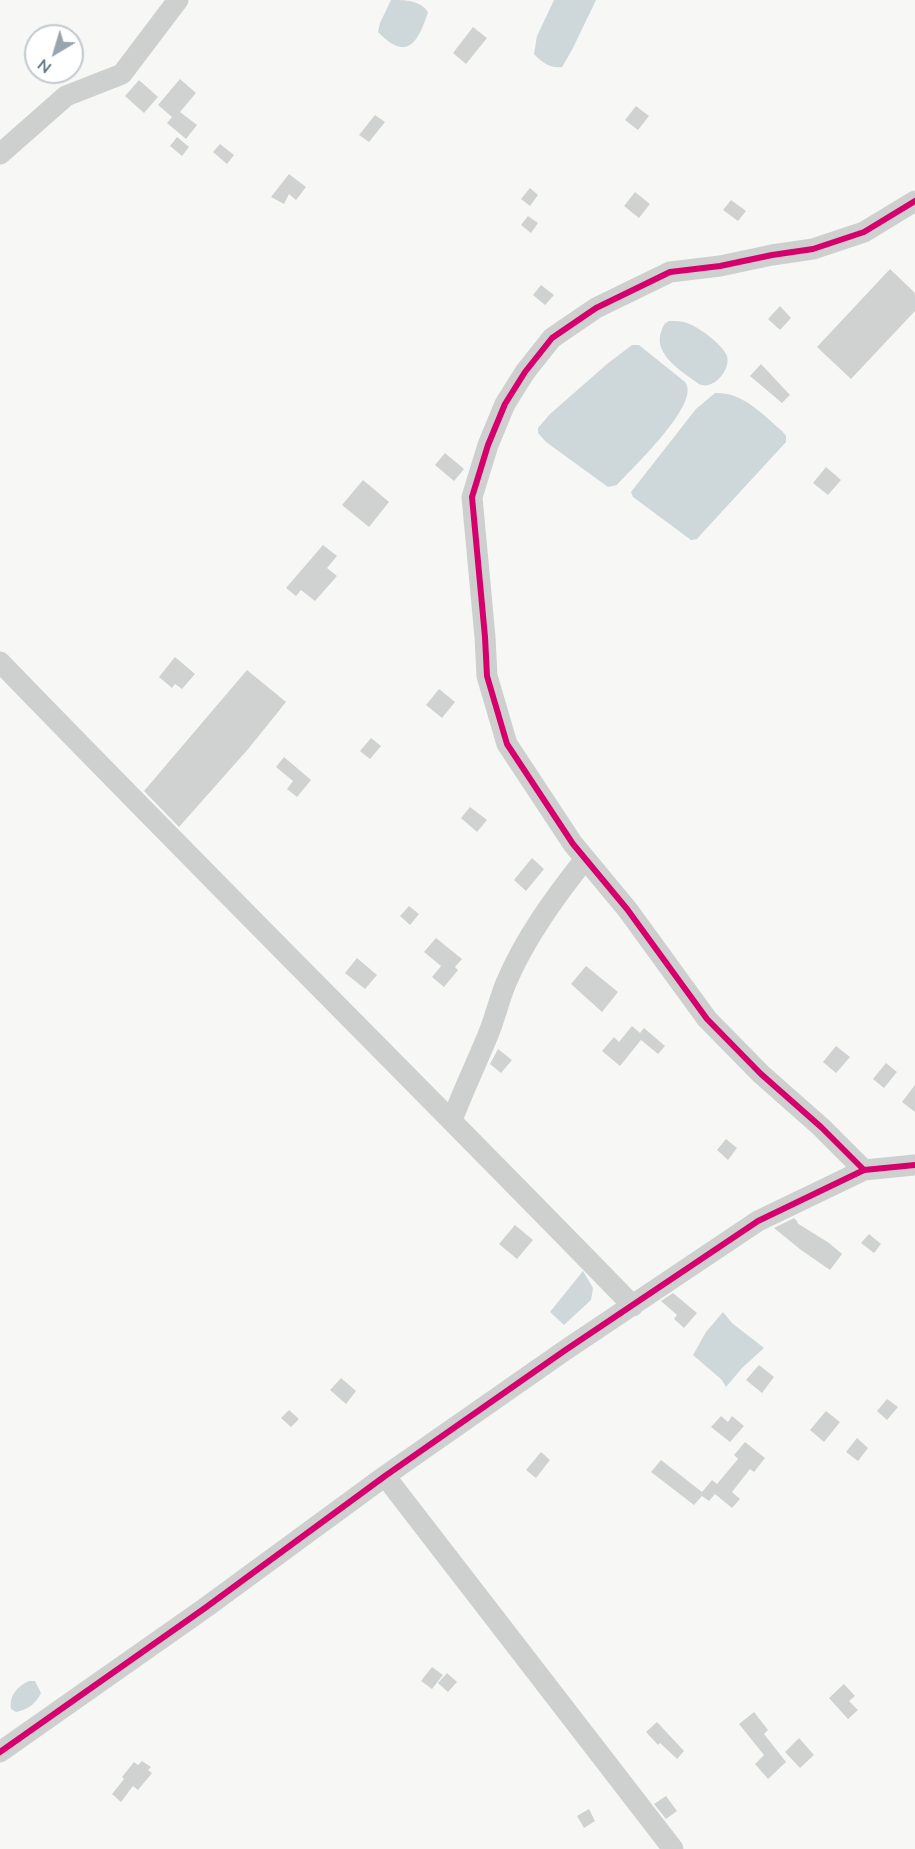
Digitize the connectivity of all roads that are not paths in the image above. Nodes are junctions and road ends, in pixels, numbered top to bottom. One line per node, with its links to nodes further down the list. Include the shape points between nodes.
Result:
1 (178, 0): 2 (street, via 122,74 66,96)
2 (0, 154)
3 (915, 201): 5 (street, via 864,232 813,249 670,272 607,303 552,338 505,404 472,497 487,676 507,744)
4 (0, 662): 6 (street)
5 (585, 859): 6 (street, via 556,896 519,958); 8 (street, via 627,909 707,1019)
6 (452, 1120): 9 (street)
7 (915, 1165): 8 (street)
8 (864, 1170): 9 (street, via 758,1221)
9 (633, 1306): 10 (street)
10 (385, 1476): 11 (street); 12 (street)
11 (0, 1752)
12 (673, 1849)

